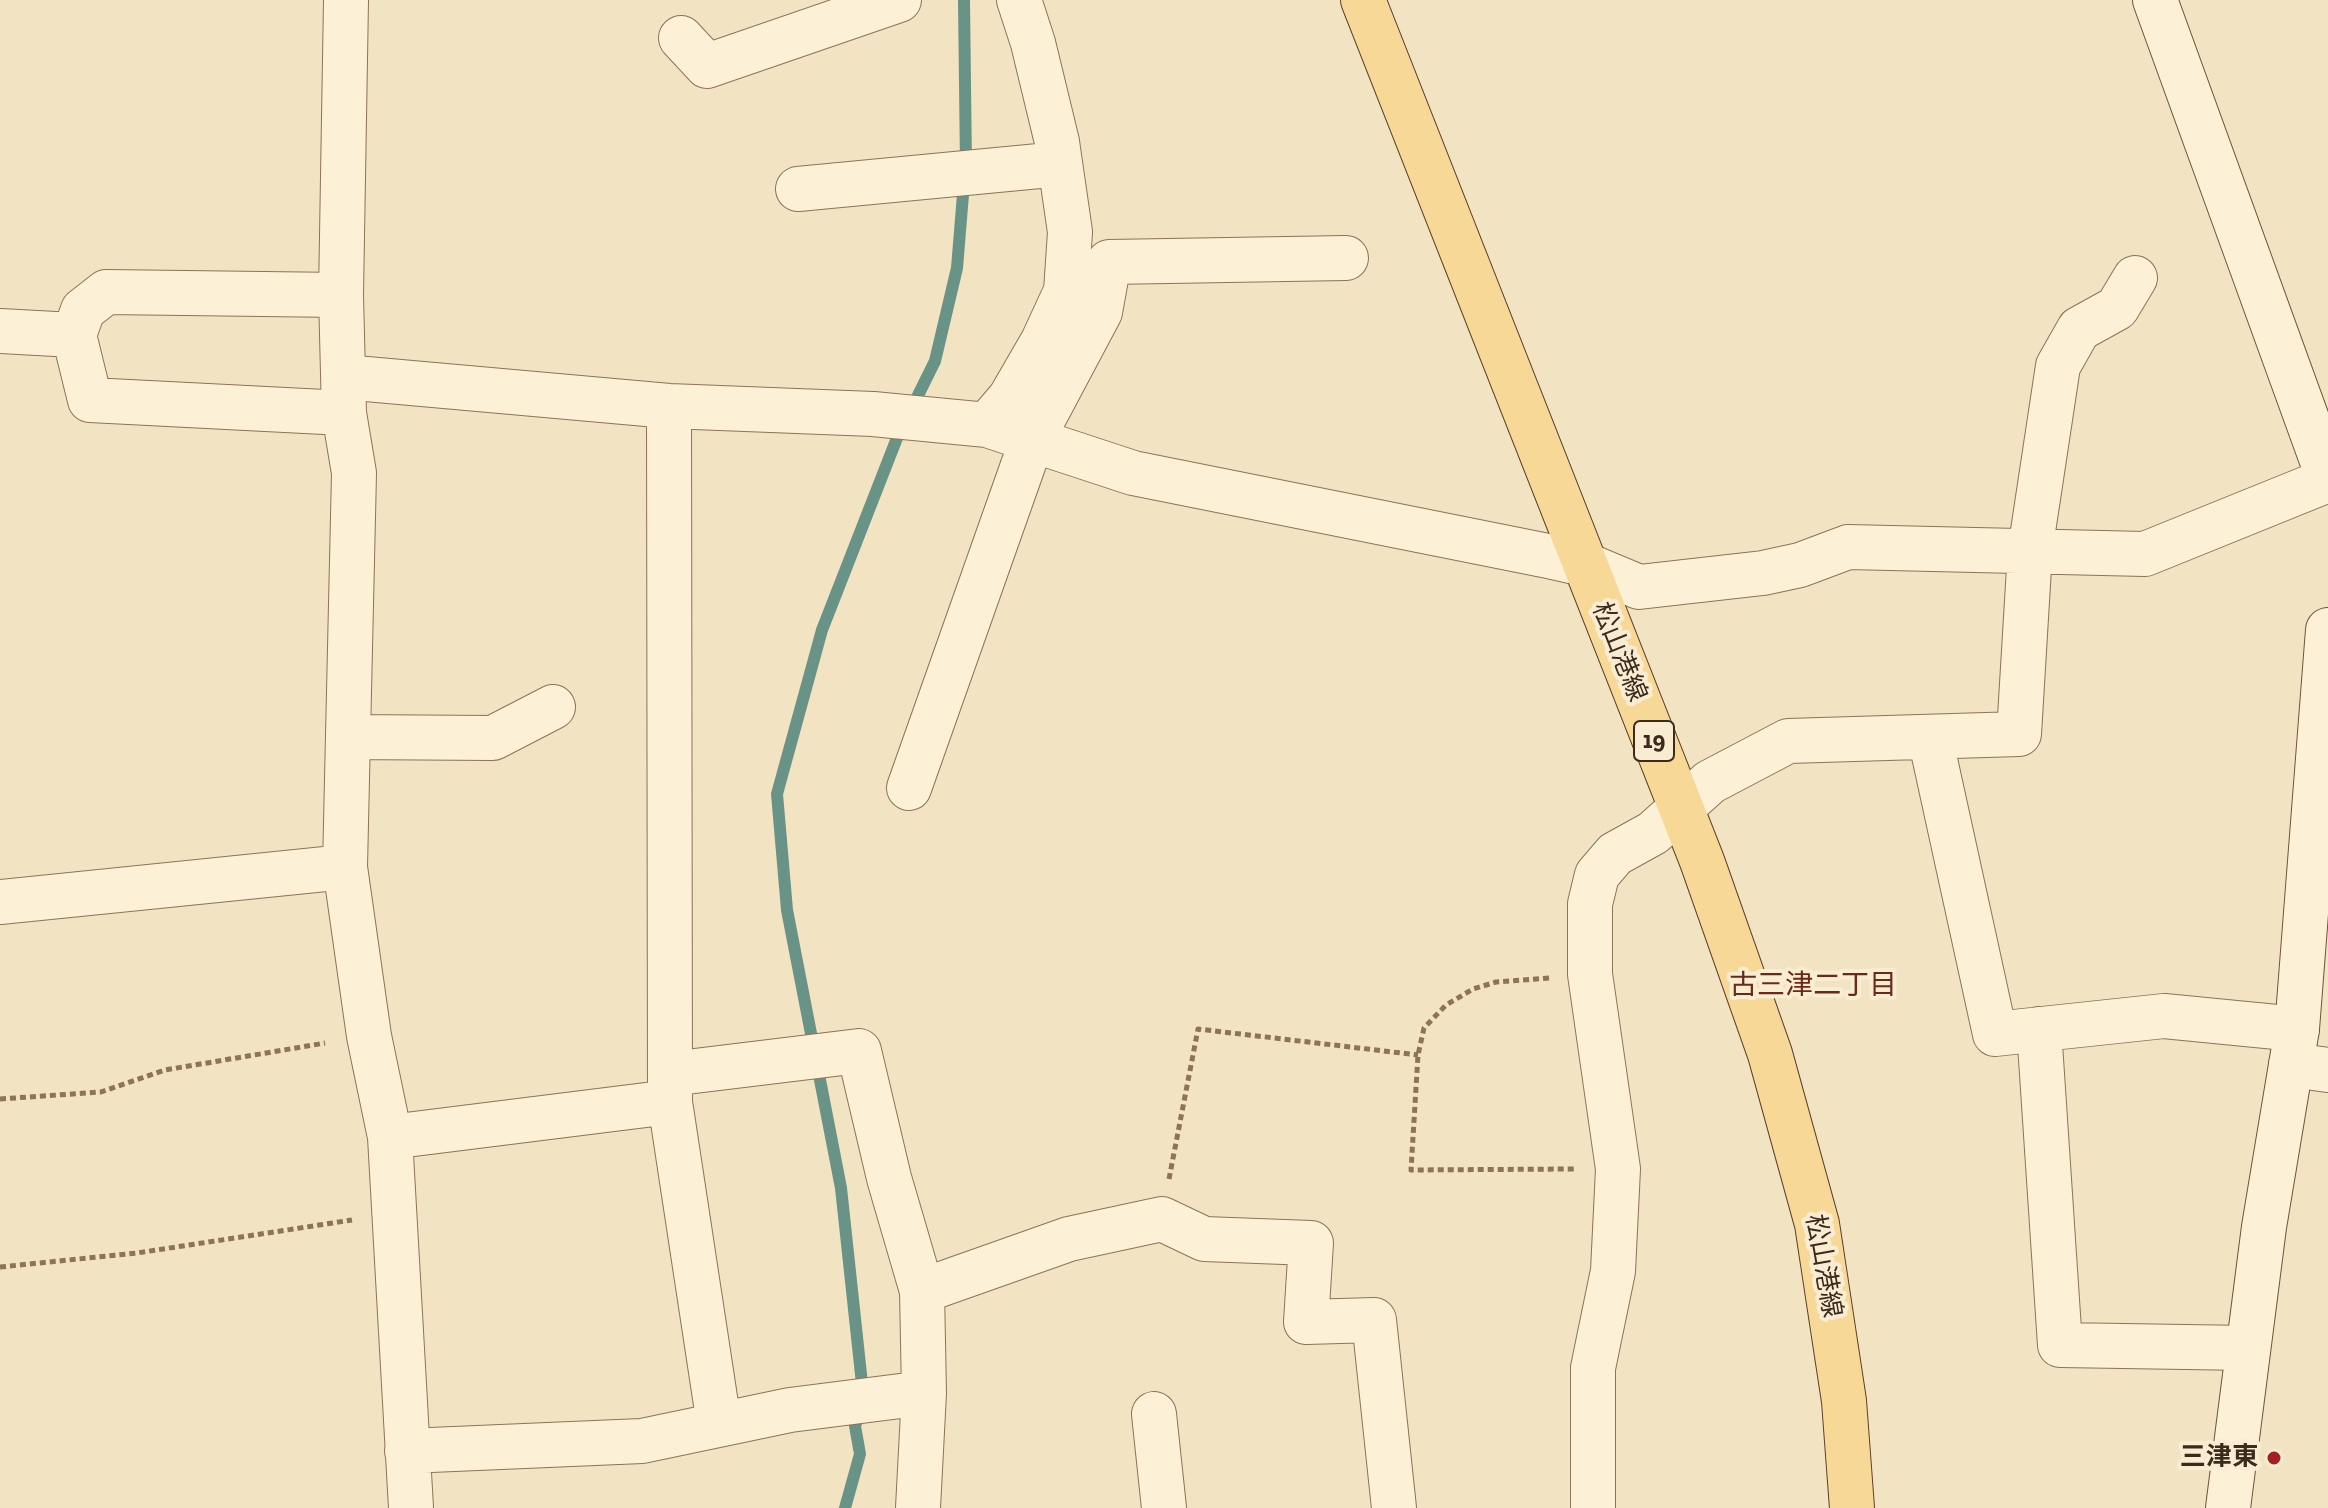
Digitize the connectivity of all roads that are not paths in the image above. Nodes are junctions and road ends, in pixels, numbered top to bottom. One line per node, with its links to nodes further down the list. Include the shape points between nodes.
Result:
1 (346, 0): 11 (street)
2 (899, 0): 6 (street, via 707,66)
3 (1019, 0): 7 (street)
4 (1363, 0): 20 (main road, 松山港線 / 19)
5 (2155, 0): 18 (street)
6 (681, 38)
7 (1060, 164): 8 (street); 16 (street, via 1070,232 1066,291 1016,386)
8 (798, 189)
9 (1346, 258): 17 (street, via 1109,262 1100,312)
10 (2135, 278): 19 (street, via 2117,308 2079,329 2058,366)
11 (341, 295): 13 (street, via 106,292 83,310); 14 (street)
12 (0, 331): 13 (street)
13 (74, 335): 14 (street, via 90,400)
14 (344, 395): 15 (street); 23 (street, via 354,473)
15 (669, 406): 16 (street, via 873,414); 31 (street)
16 (987, 425): 17 (street)
17 (1032, 440): 20 (street, via 1133,473); 25 (street)
18 (2328, 479): 19 (street, via 2145,554)
19 (2030, 551): 20 (street, via 1848,547 1763,573 1639,587); 24 (street, via 2019,734)
20 (1584, 564): 26 (main road, 松山港線 / 19)
21 (2328, 630): 30 (street)
22 (553, 707): 23 (street, via 493,738)
23 (348, 737): 27 (street)
24 (1930, 737): 26 (street, via 1788,741 1710,782); 29 (street, via 1995,1034)
25 (909, 788)
26 (1682, 810): 43 (street, via 1615,854 1597,875 1590,904 1590,974 1618,1169 1613,1271 1593,1368); 44 (main road, 松山港線 / 19, via 1770,1054 1817,1224 1844,1401)
27 (345, 867): 28 (street); 32 (street, via 369,1036)
28 (0, 902)
29 (2039, 1029): 30 (street, via 2164,1016); 34 (street, via 2060,1345)
30 (2305, 1055): 34 (street)
31 (670, 1088): 32 (street); 33 (street, via 859,1051); 37 (street)
32 (390, 1137): 38 (street)
33 (922, 1291): 35 (street); 42 (street, via 1069,1239 1162,1219 1204,1239 1311,1243 1306,1322 1374,1320)
34 (2248, 1348): 45 (street)
35 (924, 1393): 37 (street); 40 (street)
36 (1154, 1414): 41 (street)
37 (719, 1424): 38 (street, via 642,1441)
38 (407, 1451): 39 (street)
39 (411, 1508)
40 (918, 1508)
41 (1164, 1508)
42 (1394, 1508)
43 (1593, 1508)
44 (1852, 1508)
45 (2228, 1508)

